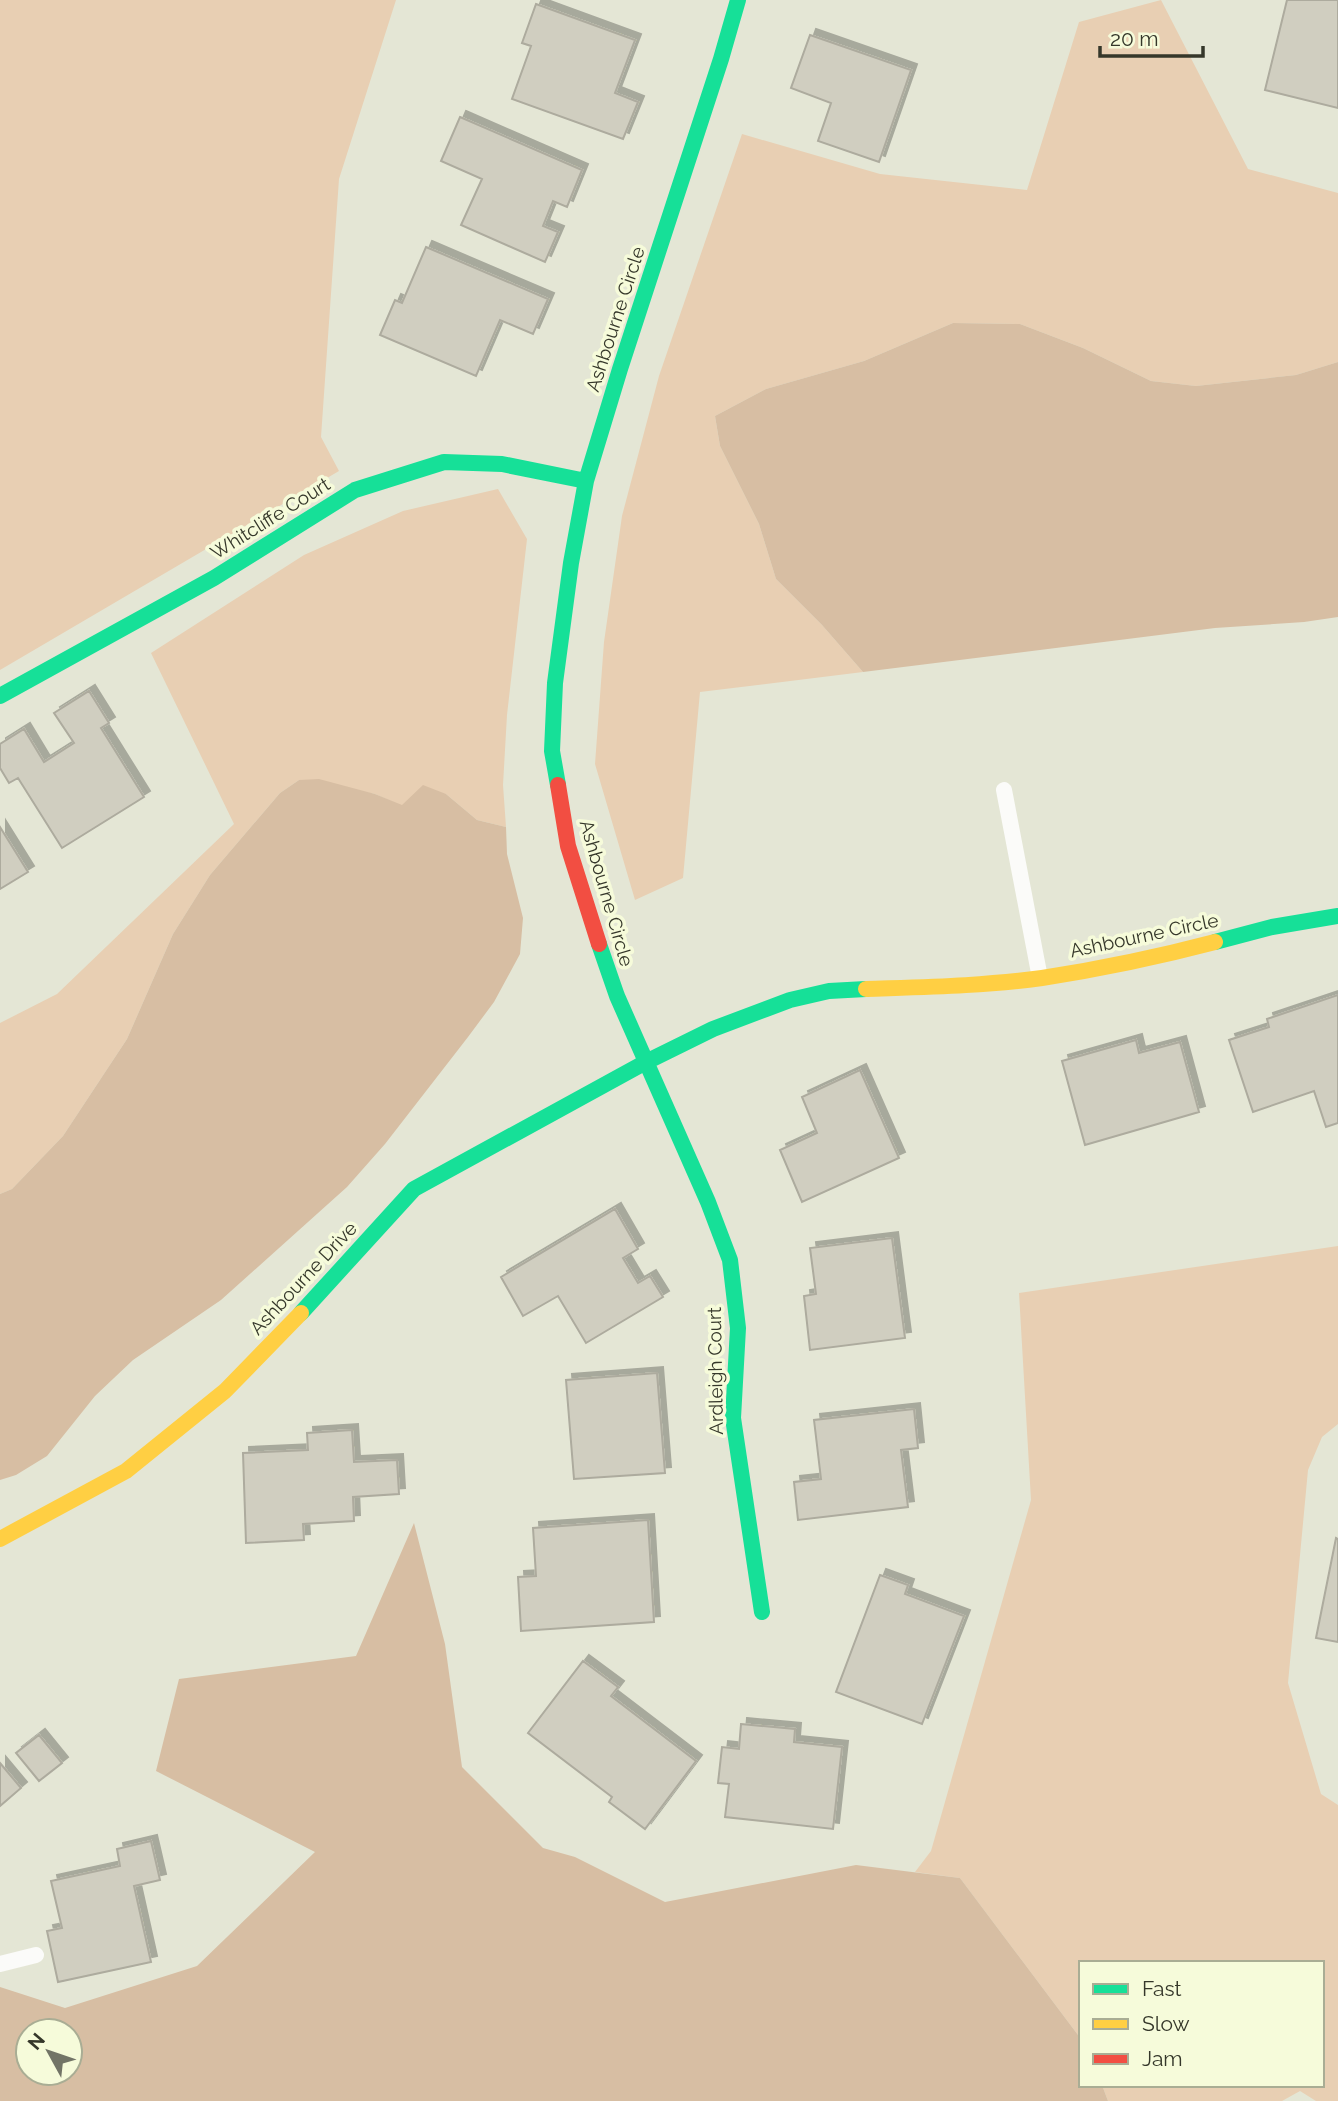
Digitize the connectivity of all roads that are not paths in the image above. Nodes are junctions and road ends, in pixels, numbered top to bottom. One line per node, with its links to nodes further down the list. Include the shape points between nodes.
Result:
1 (738, 0): 2 (street, Ashbourne Circle)
2 (586, 481): 3 (street, Whitcliffe Court, via 502,464 444,462 355,490 214,578); 7 (street, Ashbourne Circle, via 555,682 552,751 568,846 603,958)
3 (0, 696)
4 (1004, 790): 6 (lane)
5 (1338, 916): 6 (street, Ashbourne Circle, via 1272,927 1152,959)
6 (1040, 978): 7 (street, Ashbourne Circle, via 829,991 748,1015)
7 (646, 1062): 8 (street, Ashbourne Drive, via 414,1189 225,1391 126,1471); 9 (street, Ardleigh Court, via 730,1261 738,1328 733,1418)
8 (0, 1539)
9 (762, 1612)
10 (36, 1955): 11 (lane)
11 (0, 1964)

